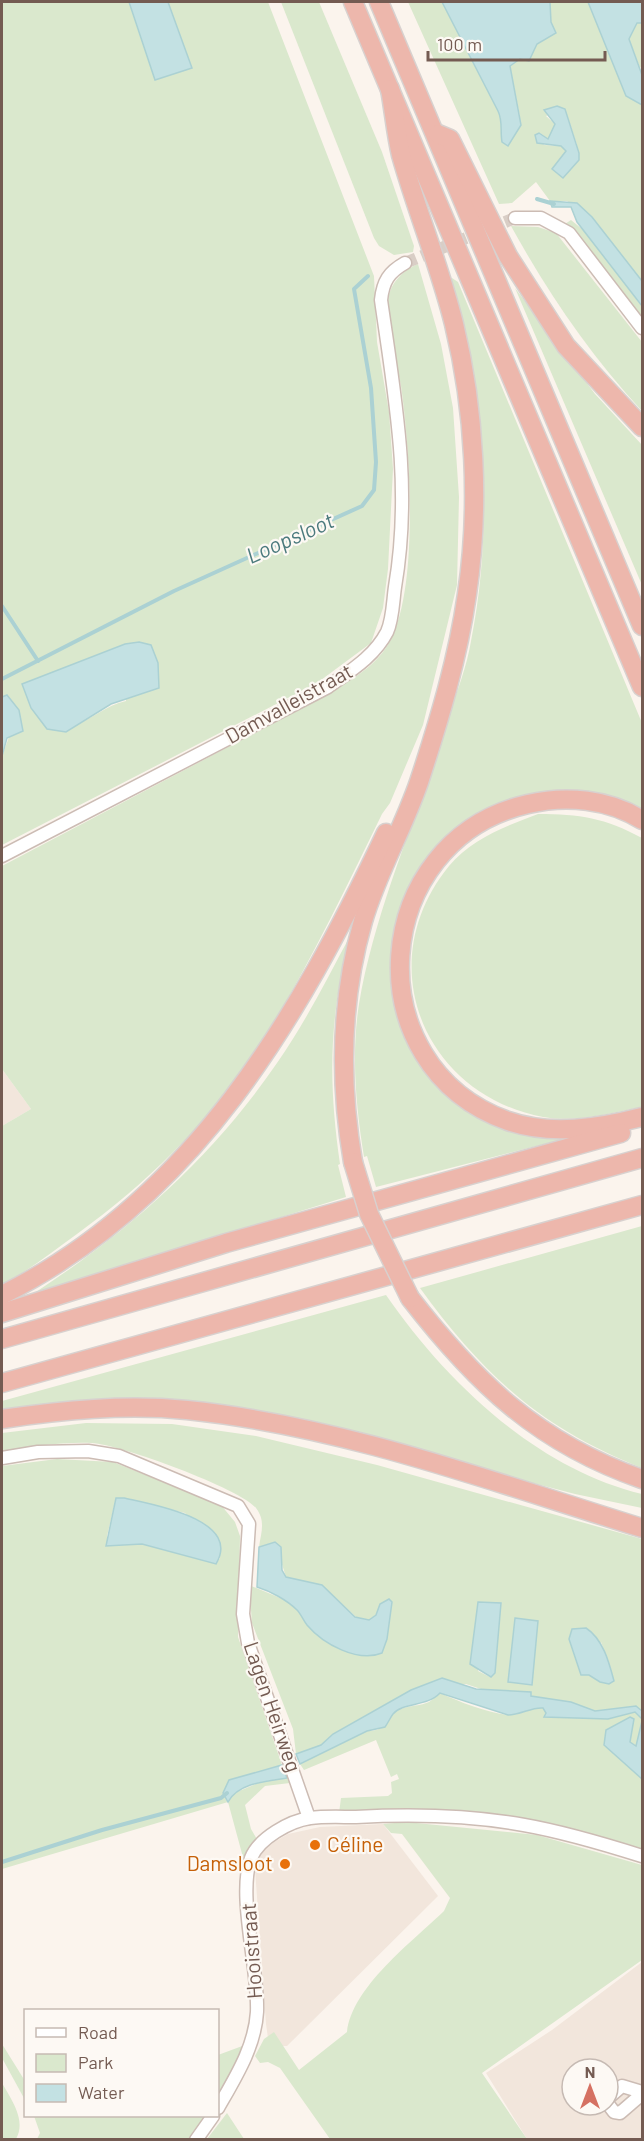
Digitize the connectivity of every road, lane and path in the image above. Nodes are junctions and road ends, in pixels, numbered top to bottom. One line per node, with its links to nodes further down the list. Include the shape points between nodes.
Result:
1 (353, 2): 3 (highway)
2 (379, 2): 4 (highway)
3 (390, 89): 10 (highway); 11 (highway, via 402,156 454,325 474,487 467,593 451,673)
4 (434, 132): 8 (highway, via 450,139 508,256 566,346); 9 (highway)
5 (515, 218): 7 (street, via 541,218 569,233)
6 (405, 263): 13 (street, Damvalleistraat, via 385,280 381,300 402,442 402,503 399,562 388,630 376,649 328,687)
7 (642, 328)
8 (642, 427)
9 (642, 627)
10 (642, 687)
11 (425, 756): 18 (highway, via 354,900 297,1004 252,1075 202,1138 133,1206 67,1256); 24 (highway, bridge, via 363,920 352,969 342,1088 353,1162 369,1214 410,1298 450,1349 502,1401 538,1428)
12 (642, 820): 14 (highway, via 609,805 565,799 514,807 490,817 456,840 420,883 405,918 398,967 407,1019 423,1051 439,1074 465,1098 507,1121 532,1127 571,1129)
13 (2, 856)
14 (642, 1117)
15 (642, 1127): 19 (highway, via 226,1243)
16 (642, 1158): 20 (highway)
17 (642, 1205): 21 (highway)
18 (2, 1295)
19 (2, 1313)
20 (2, 1339)
21 (2, 1383)
22 (2, 1419): 25 (highway, via 65,1410 133,1408 244,1418 303,1428)
23 (2, 1458): 28 (street, Lagen Heirweg, via 78,1451 119,1456 238,1506 249,1524 243,1614 248,1643)
24 (642, 1479)
25 (572, 1505): 26 (highway); 27 (highway)
26 (642, 1520)
27 (642, 1528)
28 (309, 1818): 29 (street, via 483,1819 549,1830); 32 (street, Hooistraat, via 273,1835 252,1856 248,1885 256,2020 248,2049)
29 (642, 1857)
30 (620, 2088): 31 (street)
31 (642, 2093): 33 (street)
32 (219, 2106)
33 (620, 2113)
34 (212, 2117): 35 (street)
35 (196, 2139)

